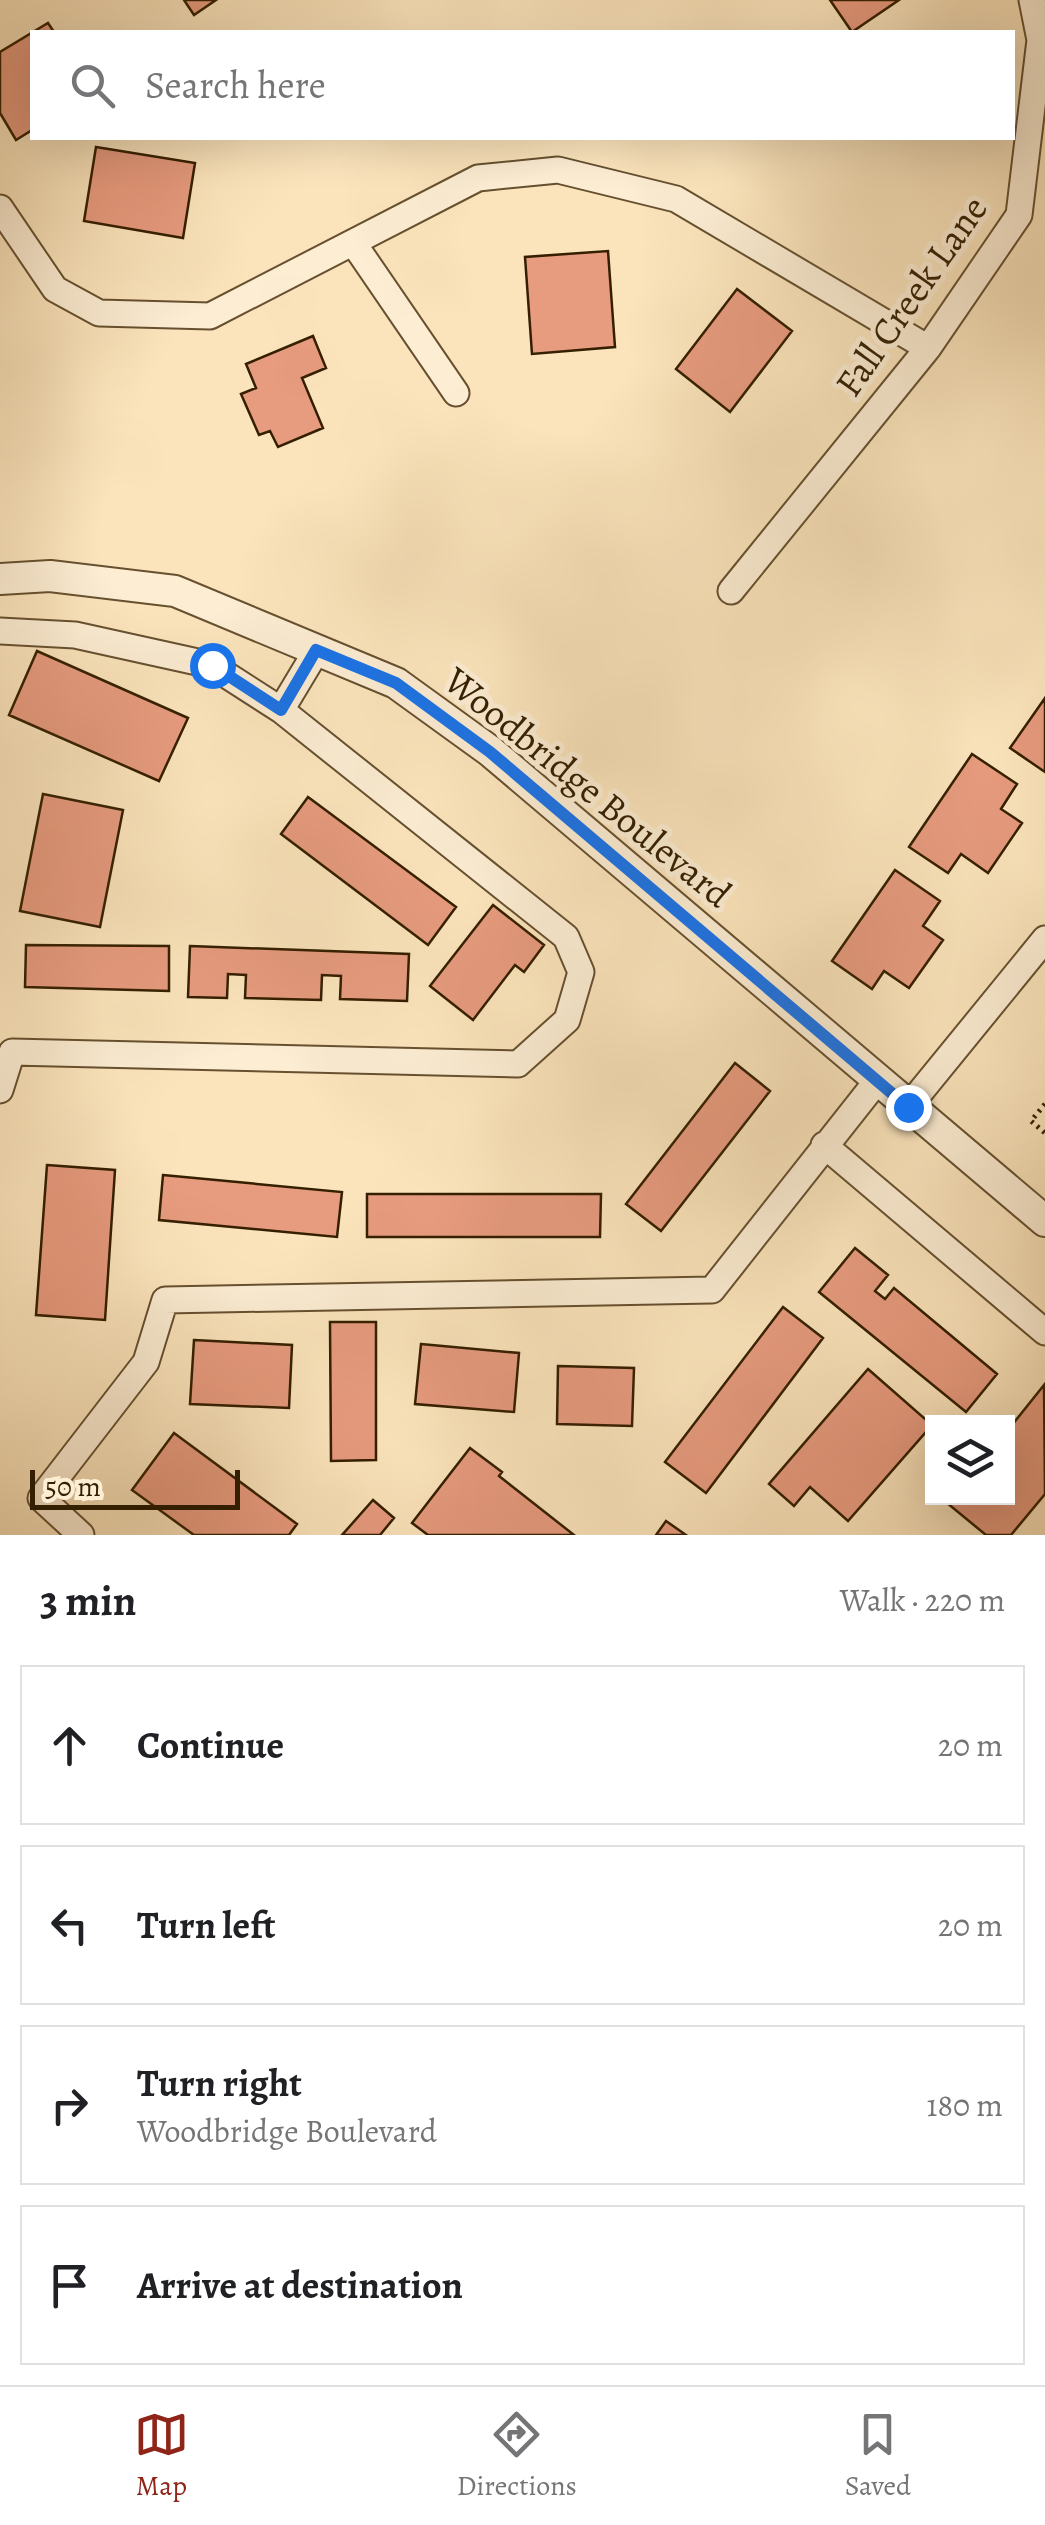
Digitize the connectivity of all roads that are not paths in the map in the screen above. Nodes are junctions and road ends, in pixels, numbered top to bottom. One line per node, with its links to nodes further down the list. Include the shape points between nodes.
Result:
1 (1032, 0): 4 (street, Fall Creek Lane, via 1040,40 1019,215)
2 (0, 208): 3 (street, via 55,289 98,313 210,316)
3 (354, 244): 4 (street, via 478,178 558,170 676,199); 5 (street)
4 (928, 348): 7 (street, Fall Creek Lane)
5 (456, 393)
6 (0, 579): 9 (street, Woodbridge Boulevard, via 50,576 175,592)
7 (731, 591)
8 (0, 631): 10 (street, via 75,635 212,665)
9 (316, 650): 10 (street); 12 (street, Woodbridge Boulevard, via 396,683 490,752)
10 (281, 710): 13 (street, via 566,938 582,972 567,1020 518,1064 12,1052)
11 (1045, 939): 14 (street)
12 (877, 1081): 14 (street, Woodbridge Boulevard); 15 (street)
13 (0, 1090)
14 (908, 1107): 16 (street, Woodbridge Boulevard)
15 (824, 1145): 17 (street); 18 (street, via 712,1290 164,1300 146,1362 42,1498)
16 (1045, 1221)
17 (1045, 1332)
18 (81, 1535)

